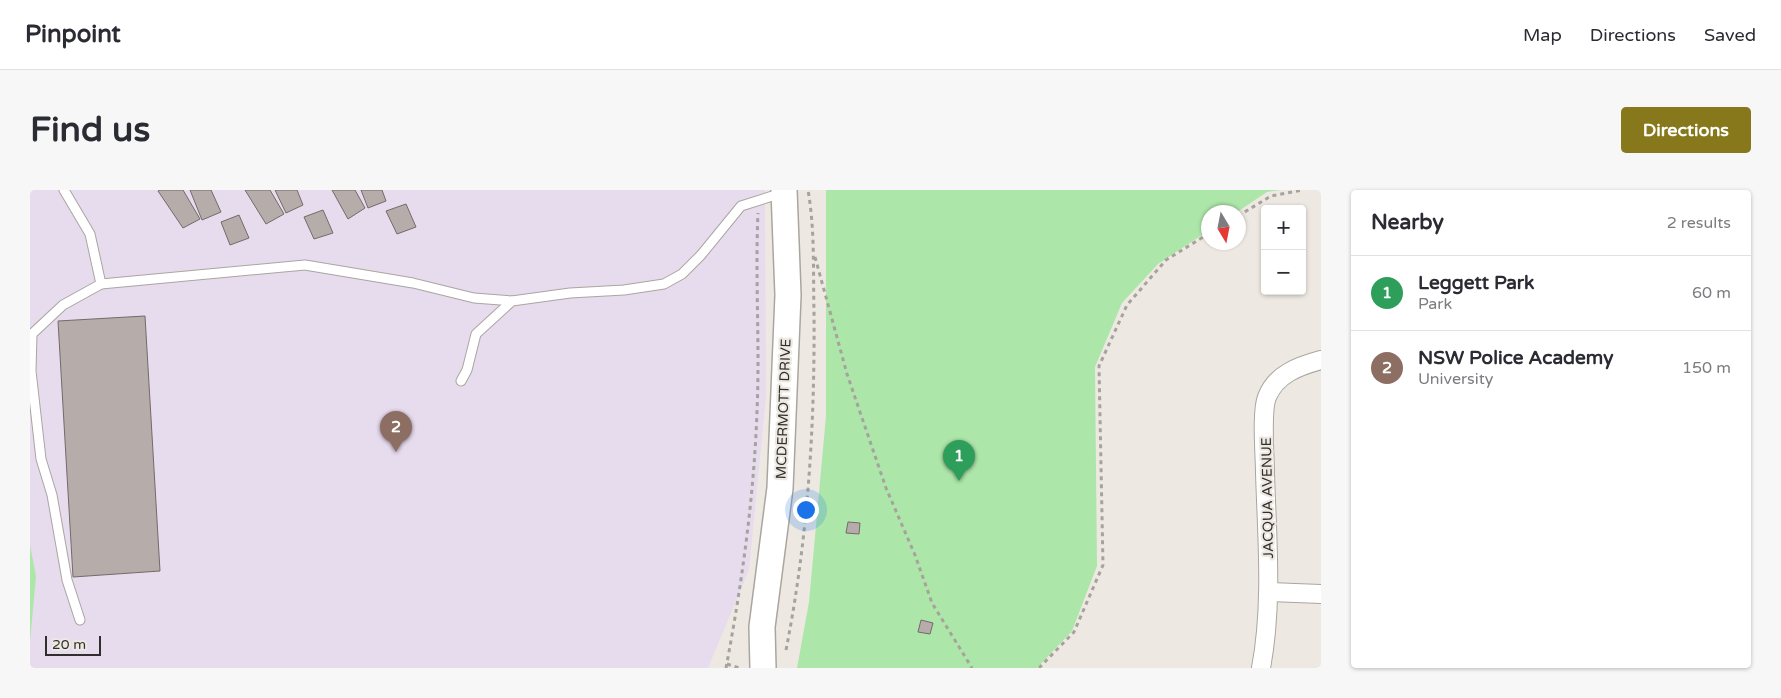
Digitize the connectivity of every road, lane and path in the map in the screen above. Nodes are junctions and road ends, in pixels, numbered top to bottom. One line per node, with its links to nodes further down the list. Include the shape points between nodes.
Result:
1 (64, 190): 9 (lane, via 90,234)
2 (808, 190): 8 (path)
3 (1303, 190): 6 (path, via 1271,196)
4 (784, 191): 10 (lane, via 741,206 701,255 682,274 664,284); 16 (main road, MCDERMOTT DRIVE, via 788,295 780,488)
5 (759, 204): 18 (path, via 758,387 753,478)
6 (1246, 211)
7 (1201, 238): 21 (path, via 1166,260 1127,305 1100,366 1103,564 1074,632)
8 (813, 251): 17 (path, via 814,369 808,486 794,600); 20 (path, via 863,425 888,495 935,608)
9 (101, 284): 10 (lane, via 305,265 413,283 474,298); 15 (lane, via 63,305 32,334 31,371 41,459 52,495 67,580)
10 (512, 301): 12 (lane, via 476,334)
11 (1321, 360): 13 (street, JACQUA AVENUE, via 1300,366 1278,380 1266,398)
12 (461, 382)
13 (1269, 592): 14 (street); 22 (street, JACQUA AVENUE)
14 (1321, 594)
15 (80, 620)
16 (762, 627): 17 (main road, MCDERMOTT DRIVE); 18 (main road, MCDERMOTT DRIVE)
17 (773, 664)
18 (732, 667): 19 (path)
19 (739, 668)
20 (972, 668)
21 (1039, 668)
22 (1261, 668)

